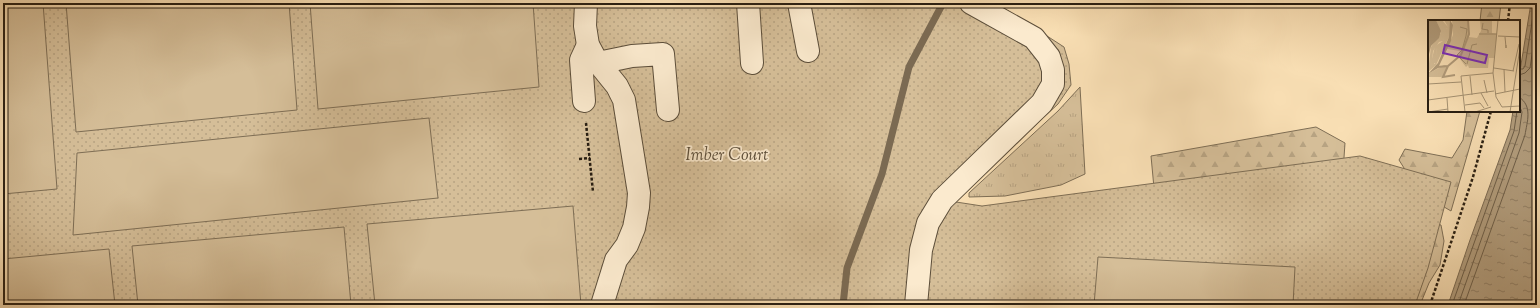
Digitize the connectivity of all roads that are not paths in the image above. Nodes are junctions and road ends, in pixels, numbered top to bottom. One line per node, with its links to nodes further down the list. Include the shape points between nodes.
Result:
1 (586, 3): 6 (lane, via 586,26)
2 (748, 3): 7 (lane)
3 (799, 3): 5 (lane)
4 (974, 5): 11 (lane, via 1034,38 1050,57 1053,84 1042,104 942,200 928,223 921,250)
5 (808, 51)
6 (593, 54): 8 (lane, via 581,60); 9 (lane, via 663,54); 10 (lane, via 617,86 624,100 638,193 634,228 627,245 616,260)
7 (752, 62)
8 (584, 101)
9 (668, 110)
10 (602, 305)
11 (916, 305)

